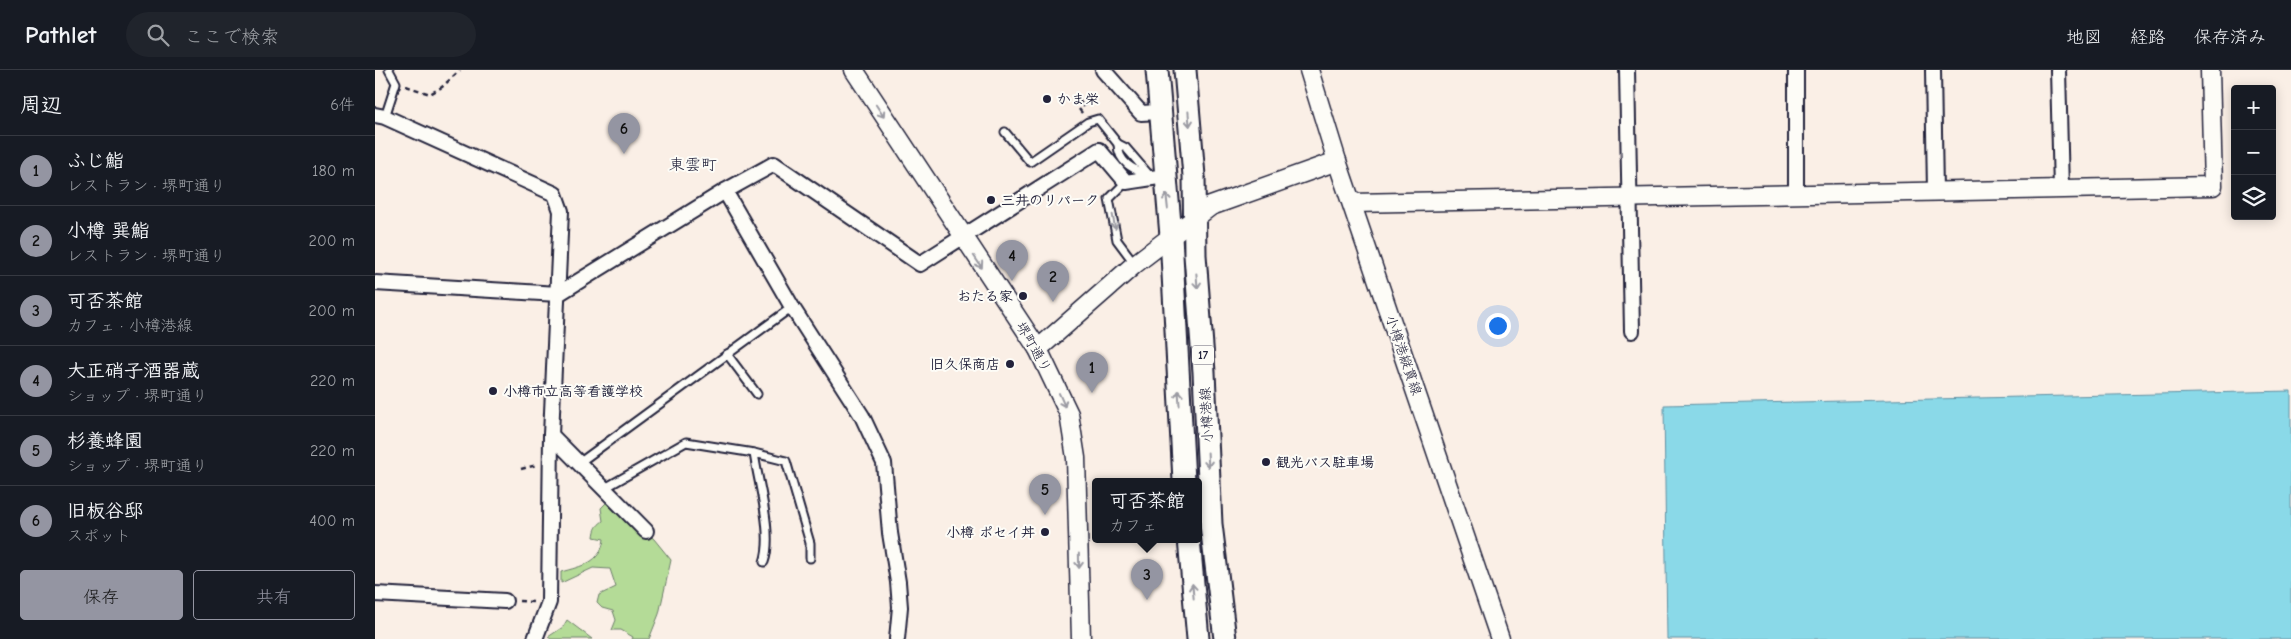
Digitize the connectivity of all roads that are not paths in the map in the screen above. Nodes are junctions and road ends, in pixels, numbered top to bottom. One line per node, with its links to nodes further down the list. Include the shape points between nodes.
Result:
1 (389, 70): 13 (lane, via 396,83)
2 (853, 70): 26 (street, 堺町通り, one-way to 26)
3 (1103, 70): 12 (street, via 1141,113)
4 (1157, 70): 12 (main road, 小樽港線 / 17)
5 (1185, 70): 24 (main road, 小樽港線 / 17, one-way to 24)
6 (1309, 70): 15 (street, 小樽港縦貫線)
7 (1627, 70): 22 (street)
8 (1796, 70): 21 (street)
9 (1933, 70): 20 (street)
10 (2058, 70): 18 (street)
11 (2210, 70): 18 (street, via 2213,186)
12 (1159, 112): 16 (main road, 小樽港線 / 17)
13 (380, 116): 29 (street, via 555,194 561,211)
14 (1005, 132): 16 (lane, via 1029,162 1097,119 1118,144 1118,154 1129,168)
15 (1337, 161): 23 (street, 小樽港縦貫線); 24 (street, via 1211,206)
16 (1158, 176): 17 (street); 25 (main road, 小樽港線 / 17, one-way to 16)
17 (1126, 182): 26 (street, via 1099,150); 27 (lane, one-way to 27, via 1109,199 1117,240)
18 (2061, 190): 20 (street)
19 (725, 191): 26 (street, via 773,164 920,264); 29 (street); 30 (street)
20 (1935, 192): 21 (street)
21 (1796, 194): 22 (street)
22 (1629, 198): 23 (street); 31 (street)
23 (1352, 203): 51 (street, 小樽港縦貫線)
24 (1195, 217): 25 (street); 50 (main road, 小樽港線 / 17, one-way to 50, via 1211,524)
25 (1171, 236): 27 (street); 38 (main road, 小樽港線 / 17, one-way to 25)
26 (963, 238): 32 (street, 堺町通り, one-way to 32)
27 (1135, 264): 32 (street)
28 (375, 283): 29 (street)
29 (558, 294): 35 (street)
30 (792, 306): 33 (lane); 47 (street, via 862,416 884,463 889,533 899,582)
31 (1632, 331)
32 (1038, 349): 48 (street, 堺町通り, one-way to 48, via 1069,414 1074,440)
33 (727, 354): 34 (lane); 37 (lane)
34 (757, 394)
35 (551, 435): 37 (street); 46 (street, via 549,602)
36 (754, 453): 39 (lane, via 686,442); 42 (lane, via 786,461 811,544); 43 (lane, via 769,549)
37 (579, 463): 39 (street)
38 (1184, 478)
39 (605, 488): 40 (street)
40 (646, 531)
41 (1189, 543): 49 (main road, one-way to 41)
42 (810, 558)
43 (764, 562)
44 (375, 594): 45 (street)
45 (505, 601)
46 (535, 639)
47 (897, 639)
48 (1081, 639)
49 (1199, 639)
50 (1225, 639)
51 (1500, 639)

